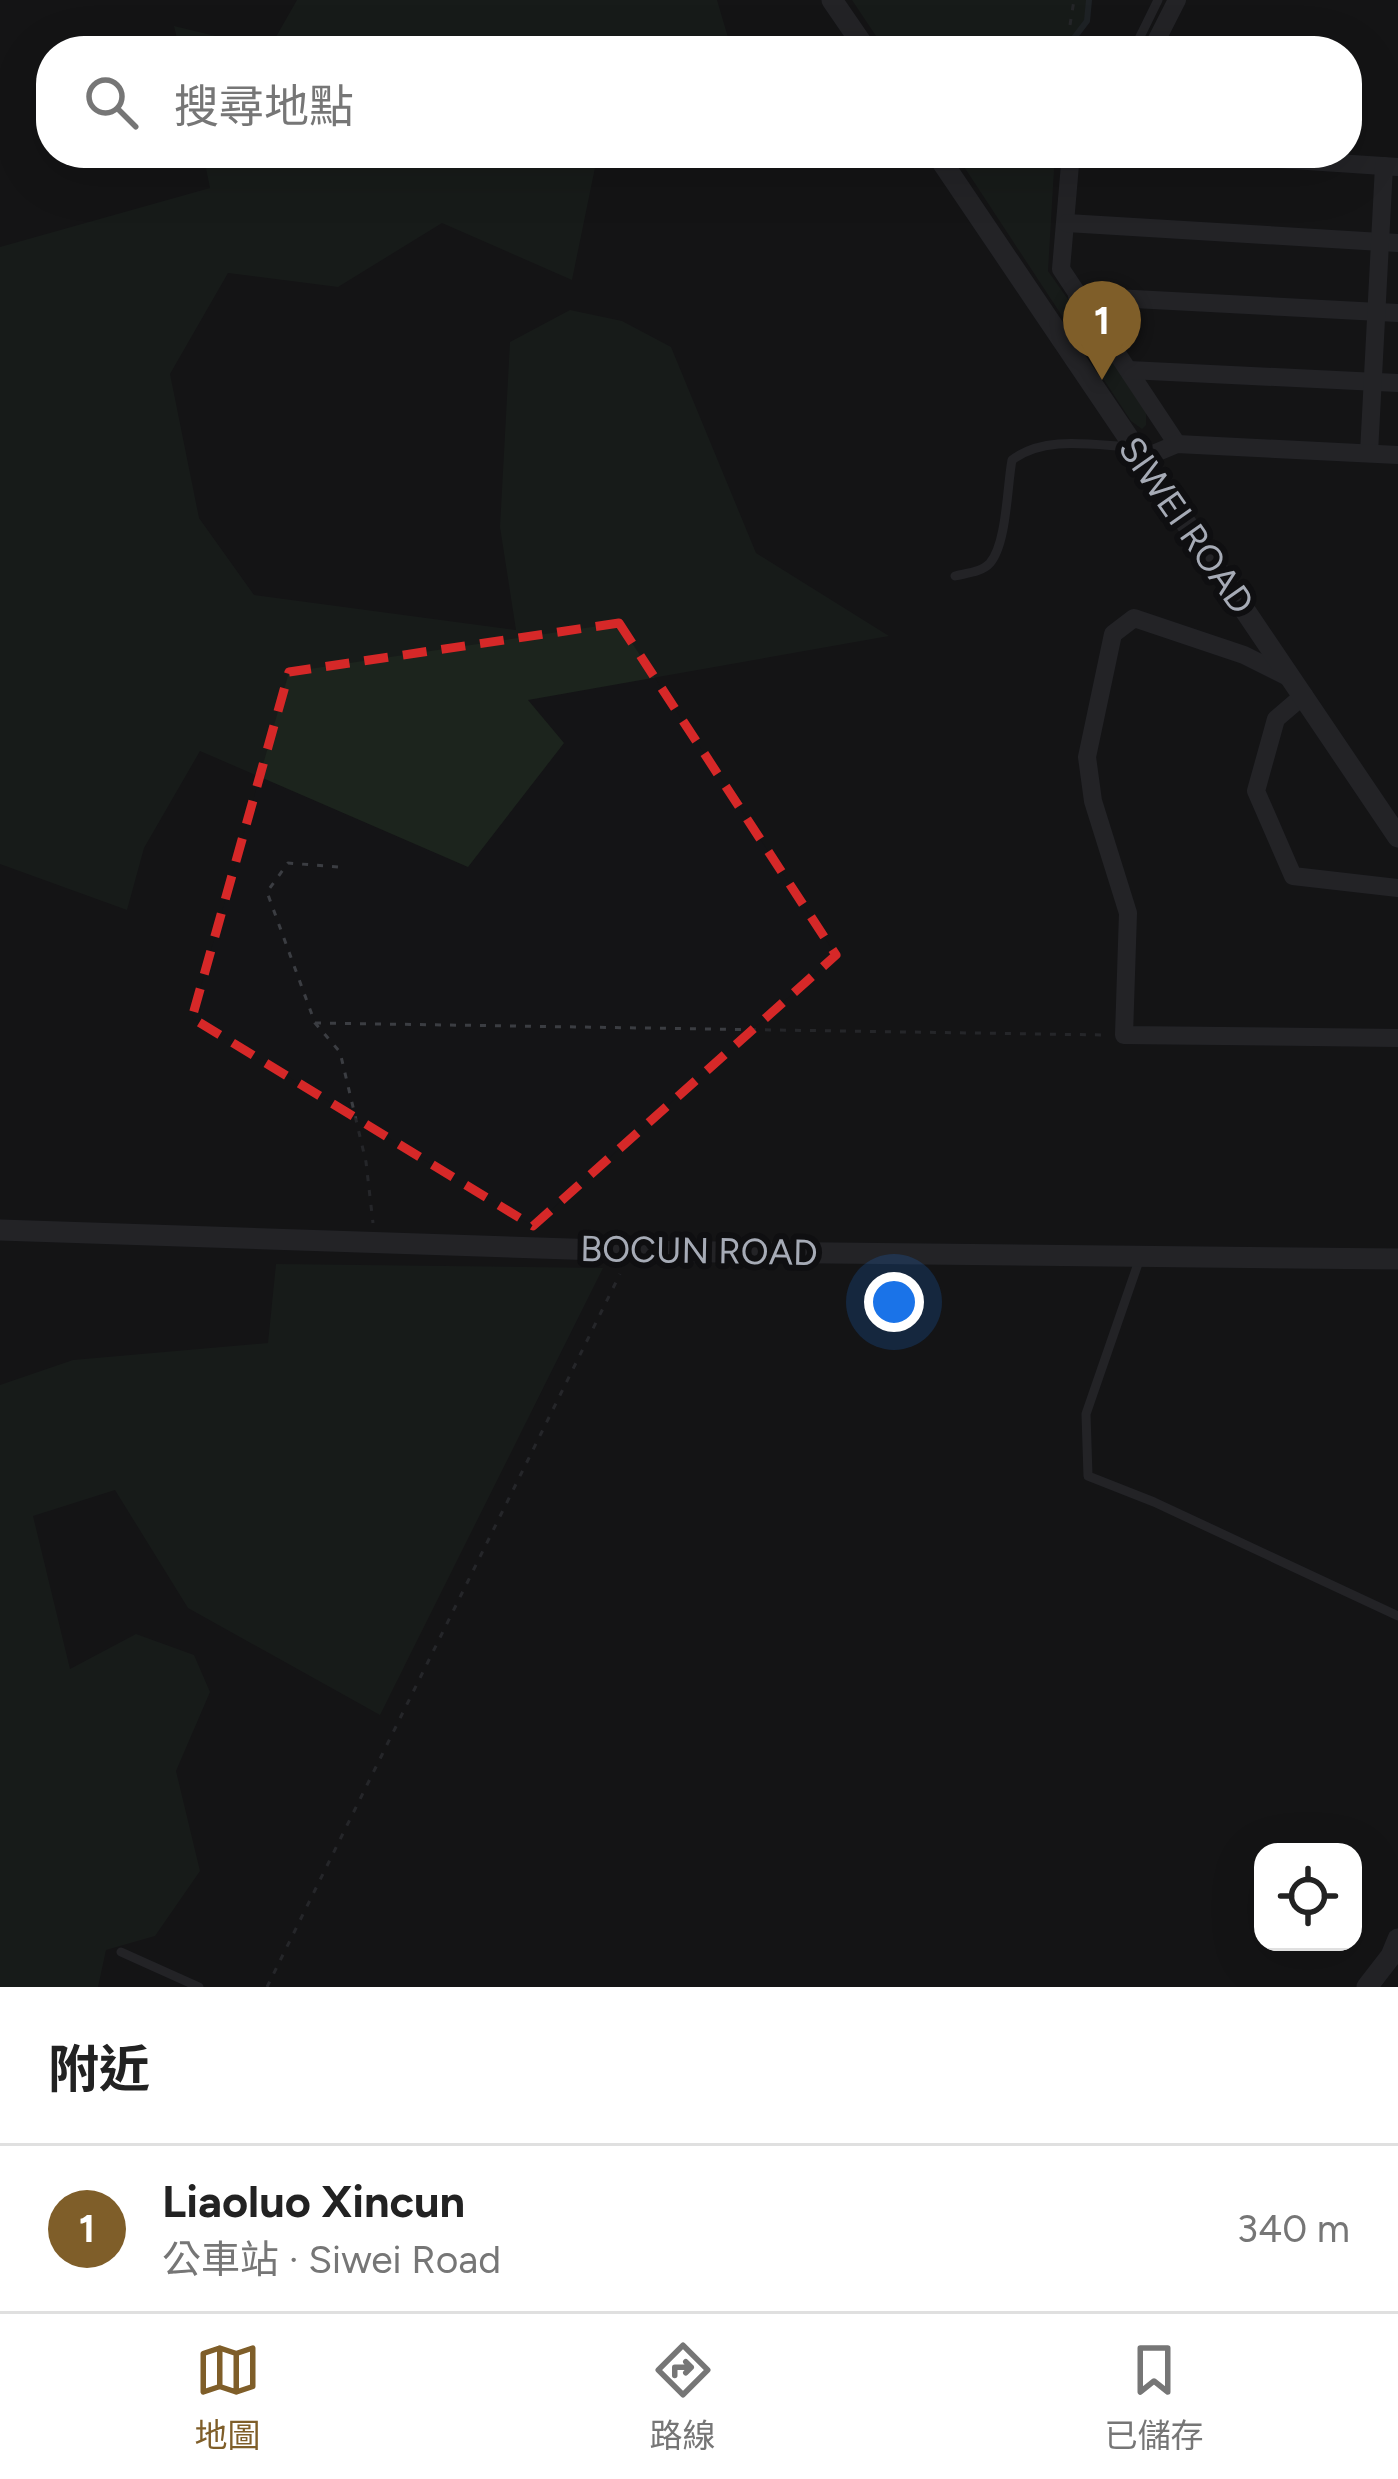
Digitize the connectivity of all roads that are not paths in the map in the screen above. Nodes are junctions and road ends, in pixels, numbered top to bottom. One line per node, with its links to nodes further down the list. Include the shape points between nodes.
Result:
1 (832, 0): 4 (street)
2 (1158, 0): 5 (lane)
3 (1177, 0): 6 (street)
4 (857, 36)
5 (1140, 36)
6 (1159, 36)
7 (1391, 167): 11 (street)
8 (946, 168): 19 (street, SIWEI ROAD)
9 (1071, 168): 10 (street)
10 (1067, 223): 11 (street); 12 (street, via 1061,269)
11 (1389, 243): 13 (street)
12 (1077, 296): 13 (street); 15 (street)
13 (1377, 312): 14 (street); 16 (street)
14 (1398, 313)
15 (1129, 370): 16 (street); 18 (street)
16 (1373, 382): 17 (street); 20 (street)
17 (1398, 383)
18 (1177, 444): 19 (street); 20 (street)
19 (1136, 453): 22 (lane, via 1027,448 1012,460 992,561); 23 (street, SIWEI ROAD)
20 (1369, 453): 21 (street)
21 (1398, 455)
22 (955, 576)
23 (1299, 688): 24 (street, SIWEI ROAD); 25 (street, via 1276,719 1256,791 1293,876); 26 (street, via 1244,655 1134,618 1113,634 1087,758 1128,913 1124,1035)
24 (1398, 838)
25 (1398, 888)
26 (1398, 1037)
27 (0, 1230): 28 (street, BOCUN ROAD, via 632,1251)
28 (1142, 1254): 29 (street, BOCUN ROAD); 30 (lane, via 1086,1414 1088,1476)
29 (1398, 1259)
30 (1398, 1616)
31 (122, 1952): 33 (lane)
32 (1396, 1952): 34 (street)
33 (199, 1987)
34 (1366, 1987)

